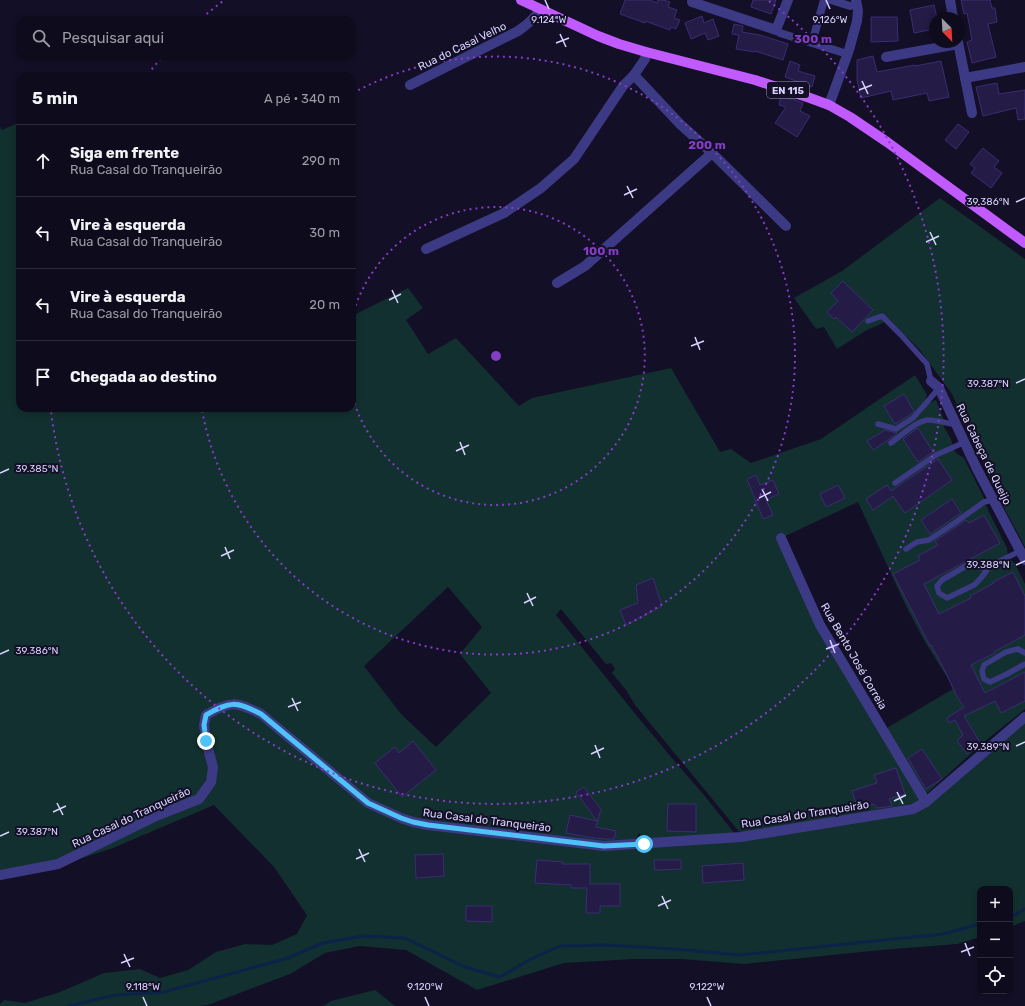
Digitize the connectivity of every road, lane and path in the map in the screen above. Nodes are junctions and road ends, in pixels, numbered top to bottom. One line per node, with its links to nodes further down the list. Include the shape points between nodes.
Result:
1 (521, 0): 8 (main road, EN 115)
2 (693, 0): 3 (street, via 692,2 776,30)
3 (788, 0)
4 (824, 0): 11 (street)
5 (831, 0): 7 (street)
6 (950, 0): 9 (street)
7 (853, 3): 21 (street, via 858,11 857,21)
8 (540, 10): 14 (main road, EN 115, via 598,36); 20 (street, Rua do Casal Velho, via 536,17 518,31)
9 (952, 12)
10 (780, 33): 11 (street)
11 (812, 43): 15 (street)
12 (932, 48): 16 (street)
13 (959, 48): 19 (street)
14 (646, 52): 18 (street, via 645,59); 21 (main road, EN 115, via 755,80)
15 (841, 52)
16 (886, 57)
17 (1025, 66): 19 (street)
18 (634, 75): 23 (street, via 680,124); 26 (street, via 623,86 574,159 541,188 504,213)
19 (965, 78): 22 (street)
20 (410, 85)
21 (829, 106): 25 (main road, EN 115, via 887,142)
22 (972, 113)
23 (712, 153): 24 (street); 27 (street, via 585,266)
24 (786, 226)
25 (1025, 243)
26 (426, 249)
27 (557, 283)
28 (868, 321): 29 (lane, via 882,316 928,364)
29 (931, 381): 30 (street, Rua Cabeça de Queijo)
30 (939, 388): 31 (lane, via 914,418 896,429); 32 (street, Rua Cabeça de Queijo)
31 (878, 424)
32 (956, 425): 33 (street, Rua Cabeça de Queijo); 34 (lane, via 922,421)
33 (965, 442): 35 (lane, via 936,455); 36 (street, Rua Cabeça de Queijo)
34 (891, 443)
35 (895, 483)
36 (993, 500): 38 (lane, via 984,502 929,540 918,542); 39 (street, Rua Cabeça de Queijo)
37 (781, 538): 45 (street, Rua Bento José Correia, via 820,625)
38 (906, 549)
39 (1020, 551): 40 (street, Rua Cabeça de Queijo); 41 (lane)
40 (1025, 560)
41 (990, 566): 41 (lane, via 974,585 947,598 939,593 937,586 942,580 966,566)
42 (1025, 653): 43 (lane, via 1018,649 1006,652 984,665 984,680 990,682)
43 (1025, 664)
44 (1025, 717): 45 (street, Rua Casal do Tranqueirão)
45 (926, 802): 46 (street, Rua Casal do Tranqueirão, via 913,809 742,837 604,846 428,825 401,818 368,803 261,714 234,704 222,706 206,715 206,741 213,767 211,782 200,799 156,816 58,864)
46 (0, 875)

